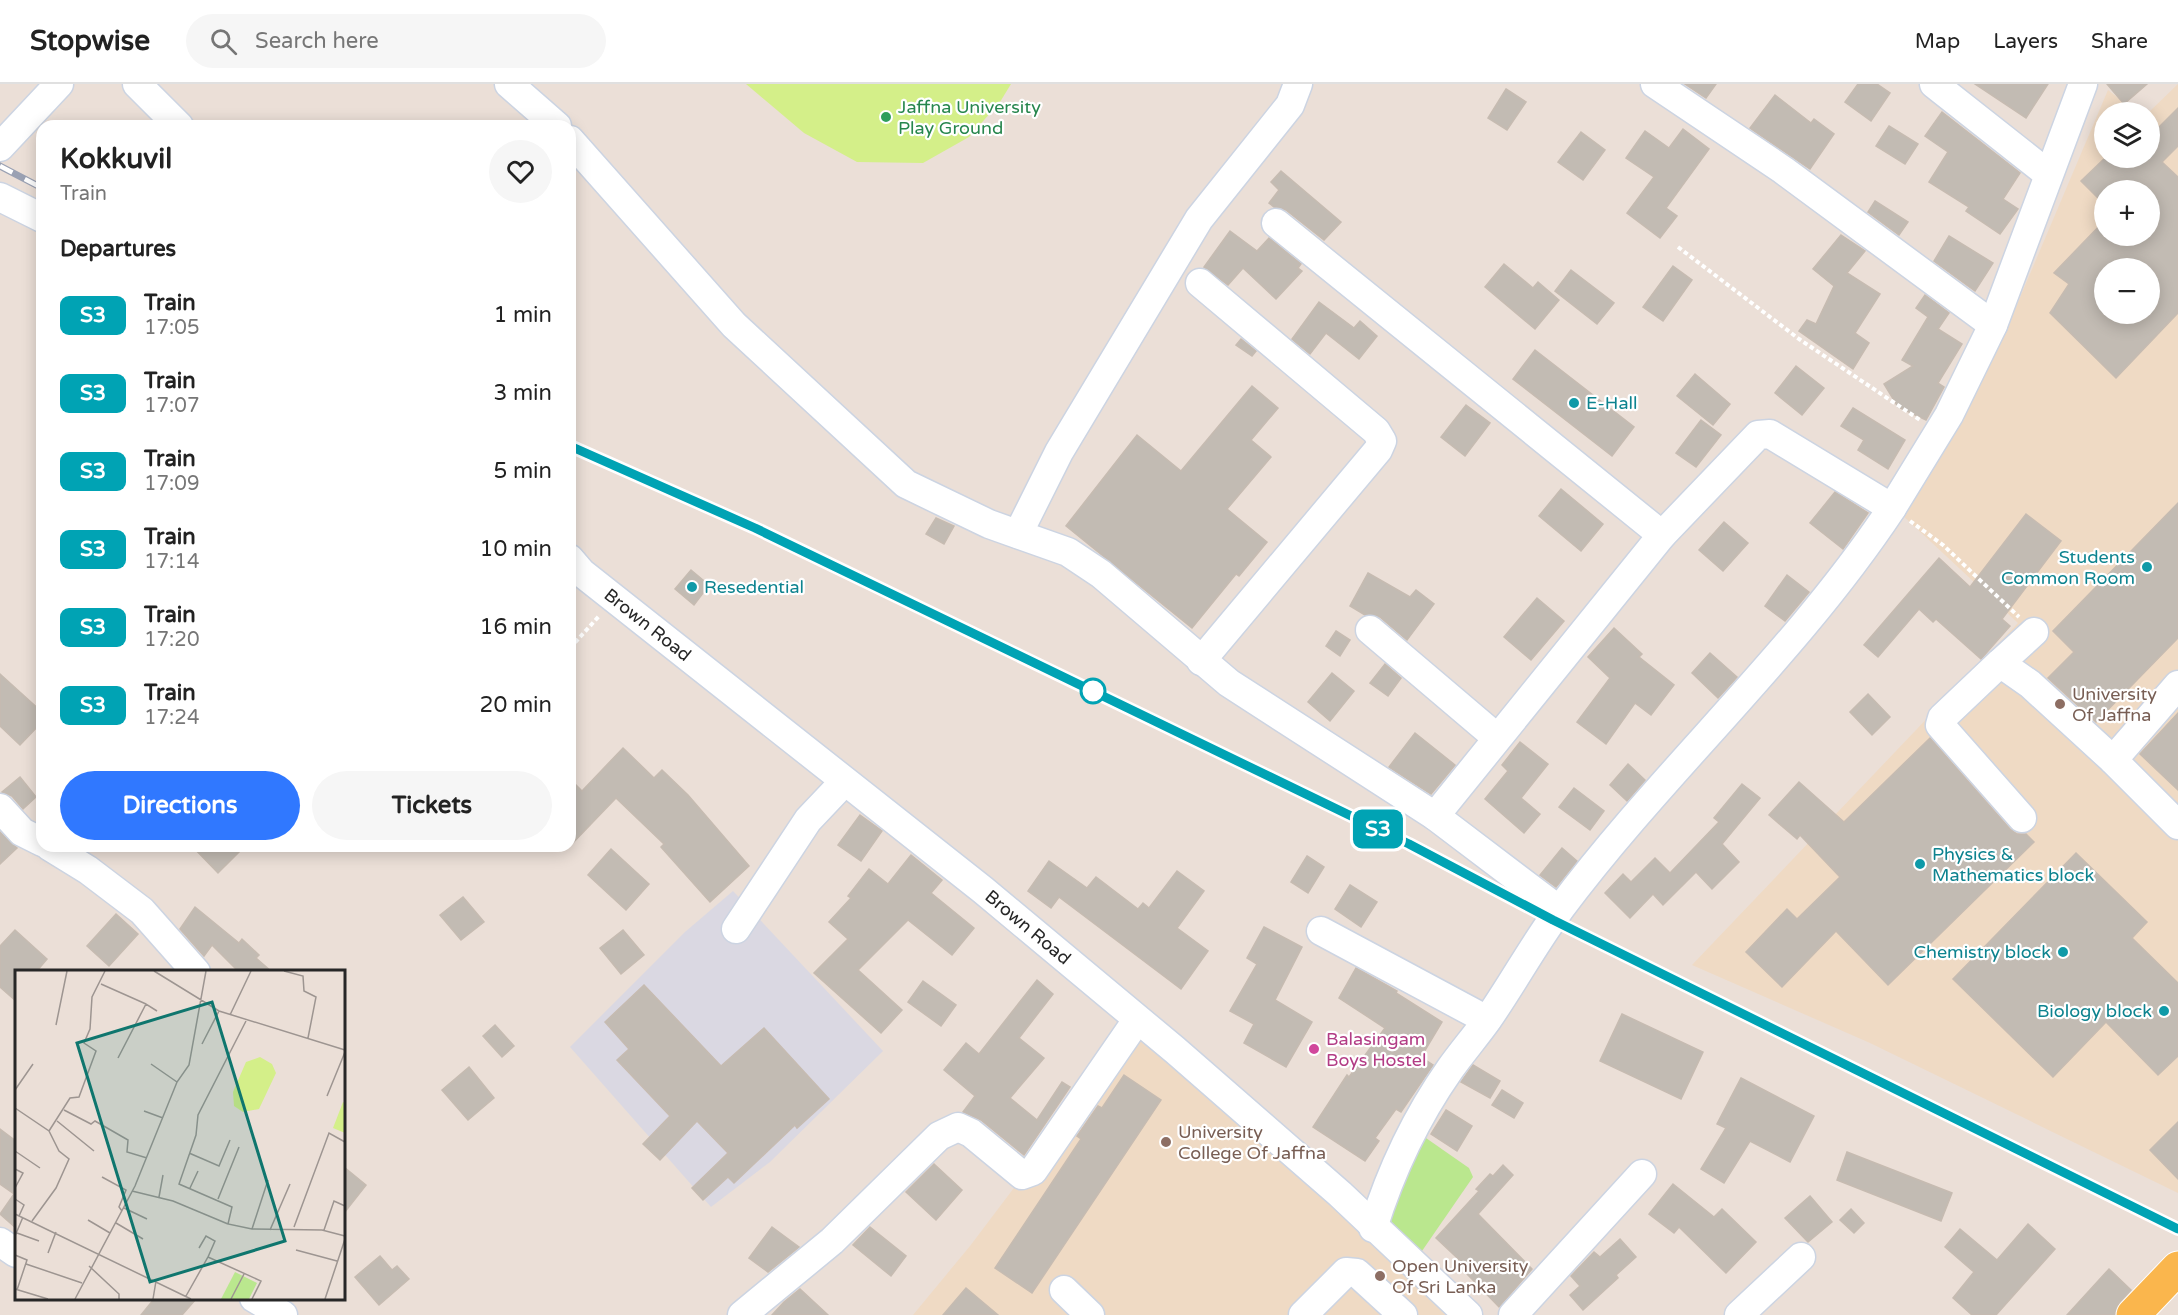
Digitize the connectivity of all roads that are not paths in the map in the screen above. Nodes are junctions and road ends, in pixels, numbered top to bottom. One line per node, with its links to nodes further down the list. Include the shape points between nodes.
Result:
1 (59, 84): 10 (street)
2 (137, 84): 8 (street)
3 (508, 84): 9 (street)
4 (1298, 84): 19 (street, via 1290,105 1199,219 1059,452)
5 (1655, 84): 17 (street, via 1783,170)
6 (1934, 84): 12 (street)
7 (2083, 84): 12 (street)
8 (173, 120)
9 (550, 120)
10 (0, 147)
11 (576, 147): 19 (street, via 734,325 906,484)
12 (2048, 174): 17 (street)
13 (0, 196): 14 (street)
14 (36, 215)
15 (1276, 223): 20 (street)
16 (1200, 283): 24 (street, via 1376,431 1382,441)
17 (1993, 325): 18 (street, via 1938,432)
18 (1892, 508): 20 (street, via 1770,434 1758,435); 36 (street, via 1870,542 1765,671)
19 (1018, 534): 24 (street, via 1068,552 1101,574)
20 (1662, 535): 27 (street)
21 (576, 572): 29 (street, Brown Road)
22 (1370, 630): 27 (street)
23 (2034, 632): 25 (street)
24 (1201, 661): 31 (street)
25 (2000, 663): 28 (street, via 2030,684); 32 (street, via 1942,718 1940,725)
26 (2178, 685): 28 (street)
27 (1496, 737): 31 (street)
28 (2113, 760): 33 (street)
29 (844, 782): 37 (street, via 808,820); 40 (street, Brown Road, via 983,890)
30 (0, 808): 34 (street, via 22,832)
31 (1435, 816): 36 (street)
32 (2022, 818)
33 (2178, 825)
34 (36, 839)
35 (59, 852): 39 (street, via 142,911)
36 (1559, 910): 41 (street)
37 (736, 929)
38 (1321, 931): 41 (street)
39 (194, 970)
40 (1137, 1020): 43 (street, Brown Road, via 1340,1194); 51 (street, via 1033,1171 1022,1175 958,1127 939,1136 832,1241)
41 (1487, 1020): 43 (street, via 1450,1068 1403,1145)
42 (1642, 1174): 56 (street)
43 (1373, 1228): 55 (street, Brown Road)
44 (0, 1242): 45 (street)
45 (15, 1252)
46 (1801, 1257): 57 (street)
47 (2178, 1268): 58 (main road)
48 (1064, 1290): 52 (street)
49 (256, 1300): 50 (street)
50 (283, 1315)
51 (742, 1315)
52 (1090, 1315)
53 (1303, 1315): 54 (street, via 1346,1272 1357,1273)
54 (1403, 1315)
55 (1468, 1315)
56 (1513, 1315)
57 (1739, 1315)
58 (2133, 1315)

